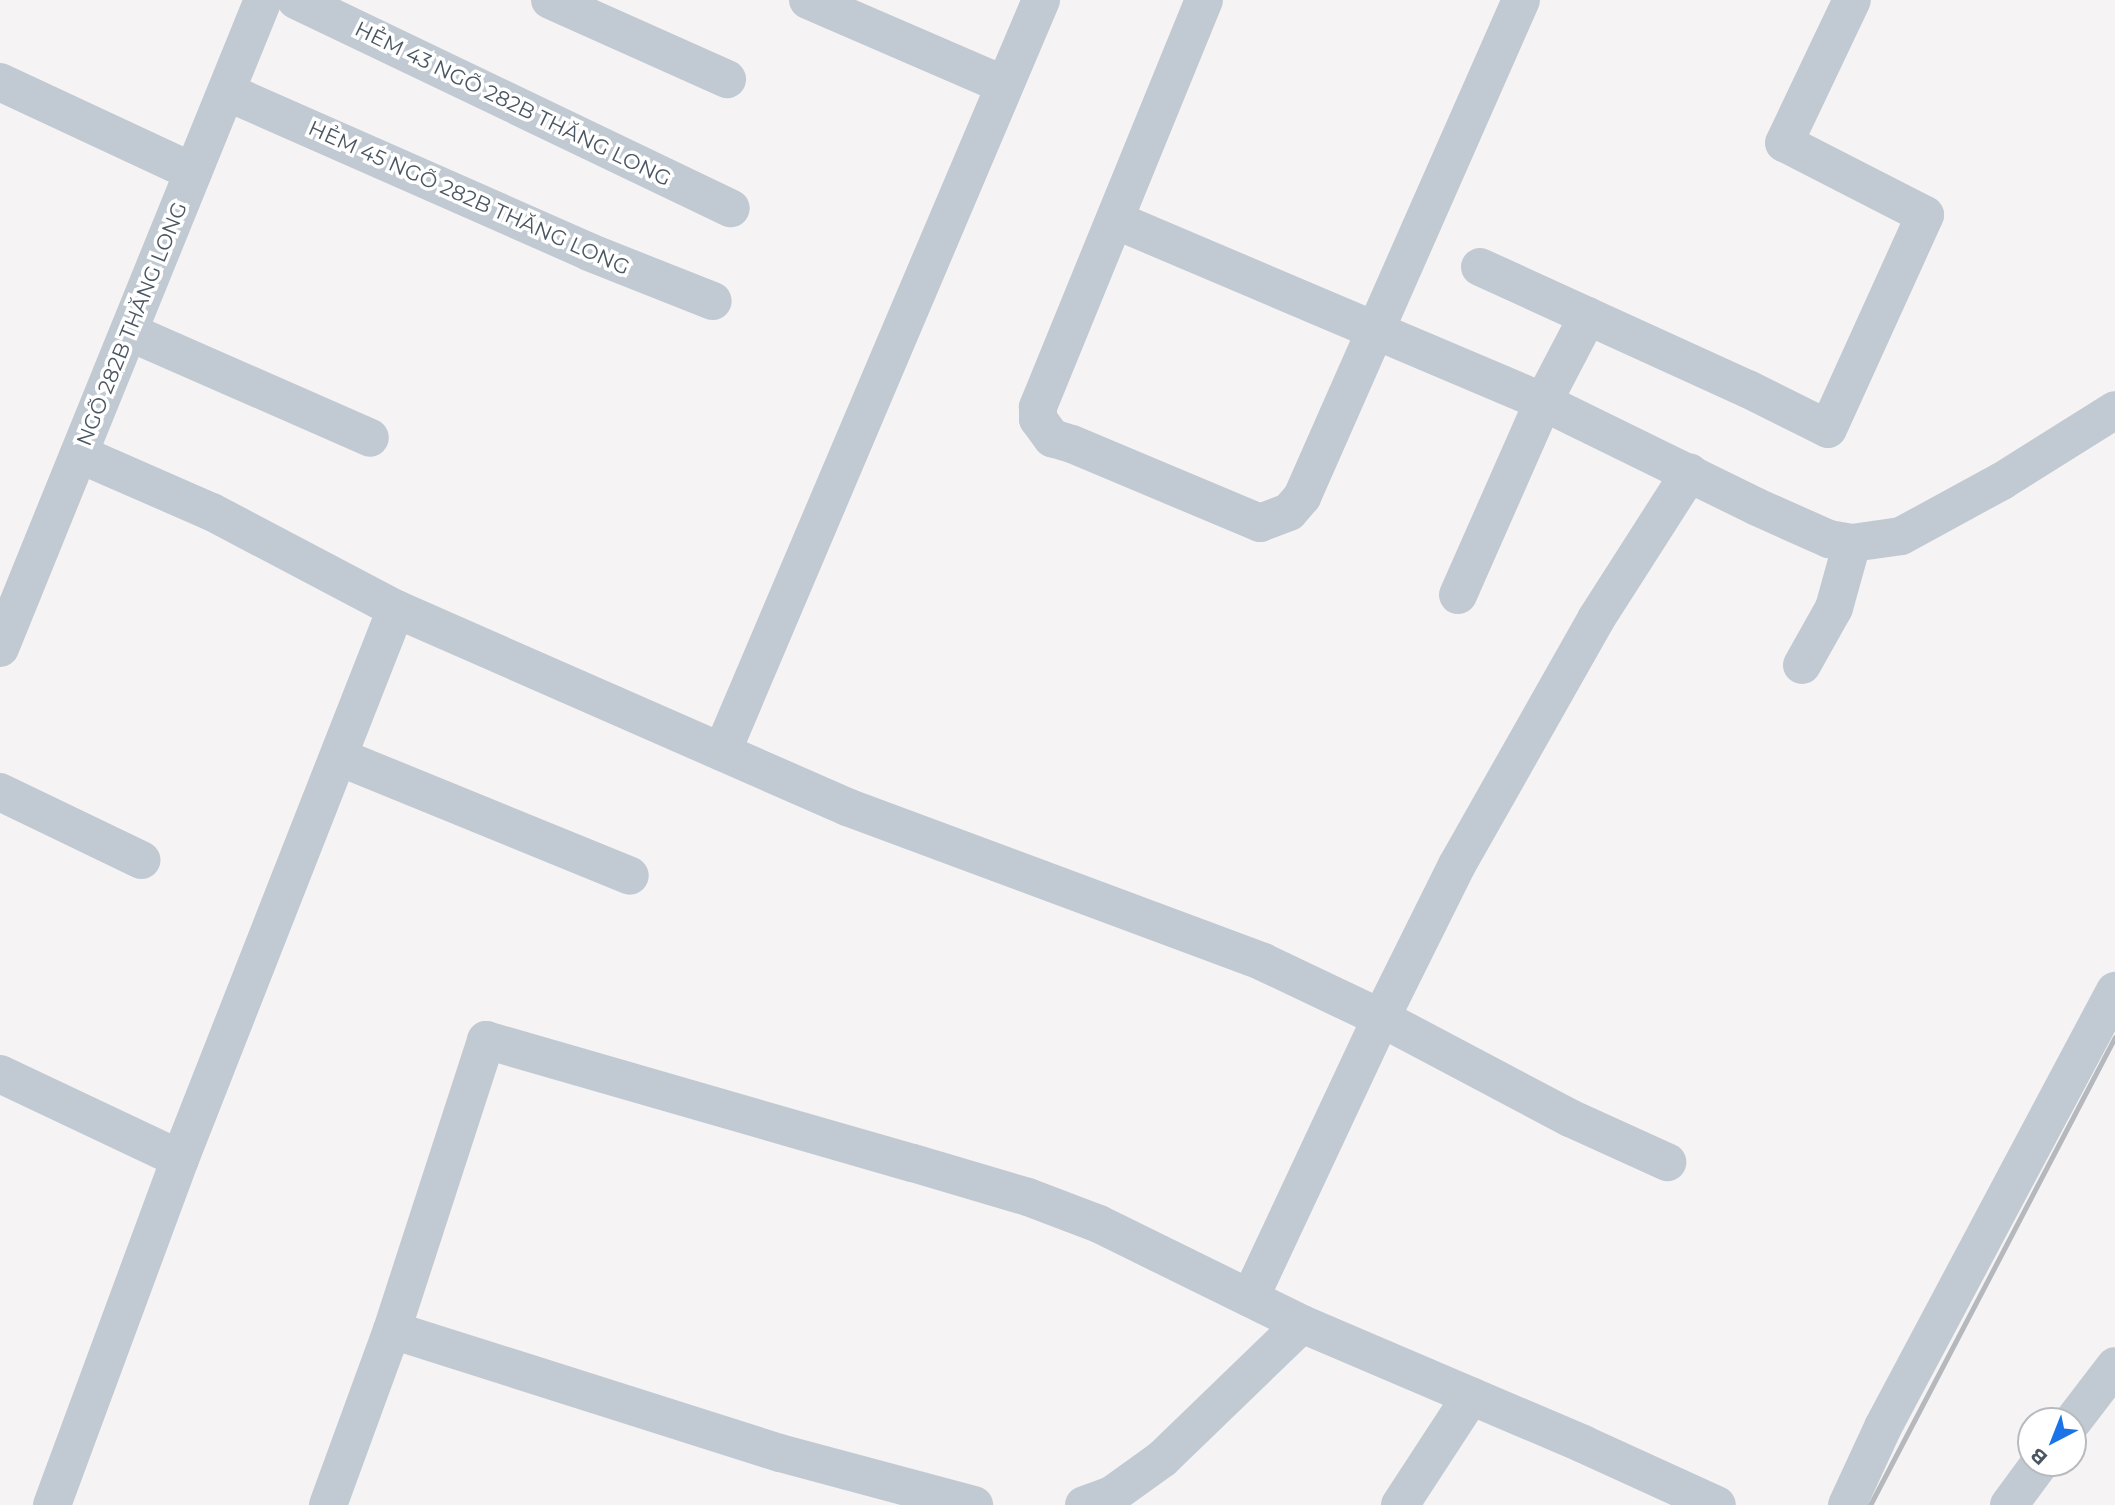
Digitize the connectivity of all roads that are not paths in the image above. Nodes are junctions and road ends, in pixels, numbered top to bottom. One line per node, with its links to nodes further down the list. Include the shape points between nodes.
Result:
1 (263, 0): 12 (street, NGÕ 282B THĂNG LONG)
2 (296, 0): 14 (street, HẺM 43 NGÕ 282B THĂNG LONG)
3 (550, 0): 9 (street)
4 (808, 0): 11 (street)
5 (1041, 0): 11 (street)
6 (1205, 0): 15 (street)
7 (1521, 0): 19 (street)
8 (1852, 0): 18 (street, via 1784,143 1925,215 1828,429)
9 (727, 79)
10 (0, 82): 13 (street)
11 (1004, 85): 31 (street)
12 (228, 92): 13 (street, NGÕ 282B THĂNG LONG); 17 (street, HẺM 45 NGÕ 282B THĂNG LONG, via 589,252)
13 (193, 172): 20 (street, NGÕ 282B THĂNG LONG)
14 (731, 208)
15 (1115, 220): 19 (street); 19 (street, via 1038,407 1038,419 1052,438 1220,509 1260,523 1277,520 1296,505)
16 (1480, 267): 18 (street)
17 (713, 300)
18 (1588, 316): 21 (street)
19 (1375, 328): 21 (street)
20 (129, 332): 23 (street); 24 (street, NGÕ 282B THĂNG LONG)
21 (1543, 402): 25 (street); 27 (street)
22 (2115, 410): 26 (street, via 2002,481 1901,536)
23 (370, 438)
24 (79, 454): 28 (street, via 212,512); 29 (street, NGÕ 282B THĂNG LONG)
25 (1690, 472): 26 (street, via 1808,531); 37 (street, via 1596,618 1457,865)
26 (1852, 543): 30 (street, via 1833,608)
27 (1458, 595)
28 (396, 609): 31 (street); 32 (street)
29 (0, 648)
30 (1802, 665)
31 (722, 752): 37 (street, via 848,807 1264,962)
32 (339, 757): 35 (street); 39 (street)
33 (0, 792): 34 (street)
34 (141, 860)
35 (629, 877)
36 (2115, 991): 55 (street, via 1883,1427)
37 (1381, 1018): 40 (street, via 1570,1118); 41 (street)
38 (0, 1074): 39 (street)
39 (180, 1159): 49 (street)
40 (1667, 1162)
41 (1250, 1298): 42 (street); 43 (street, via 1099,1224 1028,1197 486,1040)
42 (1302, 1324): 45 (street); 52 (street, via 1162,1459 1112,1495)
43 (392, 1330): 50 (street); 51 (street, via 780,1453)
44 (2115, 1366): 46 (street)
45 (1471, 1396): 48 (street); 53 (street)
46 (2084, 1407)
47 (2030, 1477): 56 (street)
48 (1660, 1493): 54 (street)
49 (52, 1505)
50 (328, 1505)
51 (974, 1505)
52 (1084, 1505)
53 (1400, 1505)
54 (1717, 1505)
55 (1847, 1505)
56 (2009, 1505)

